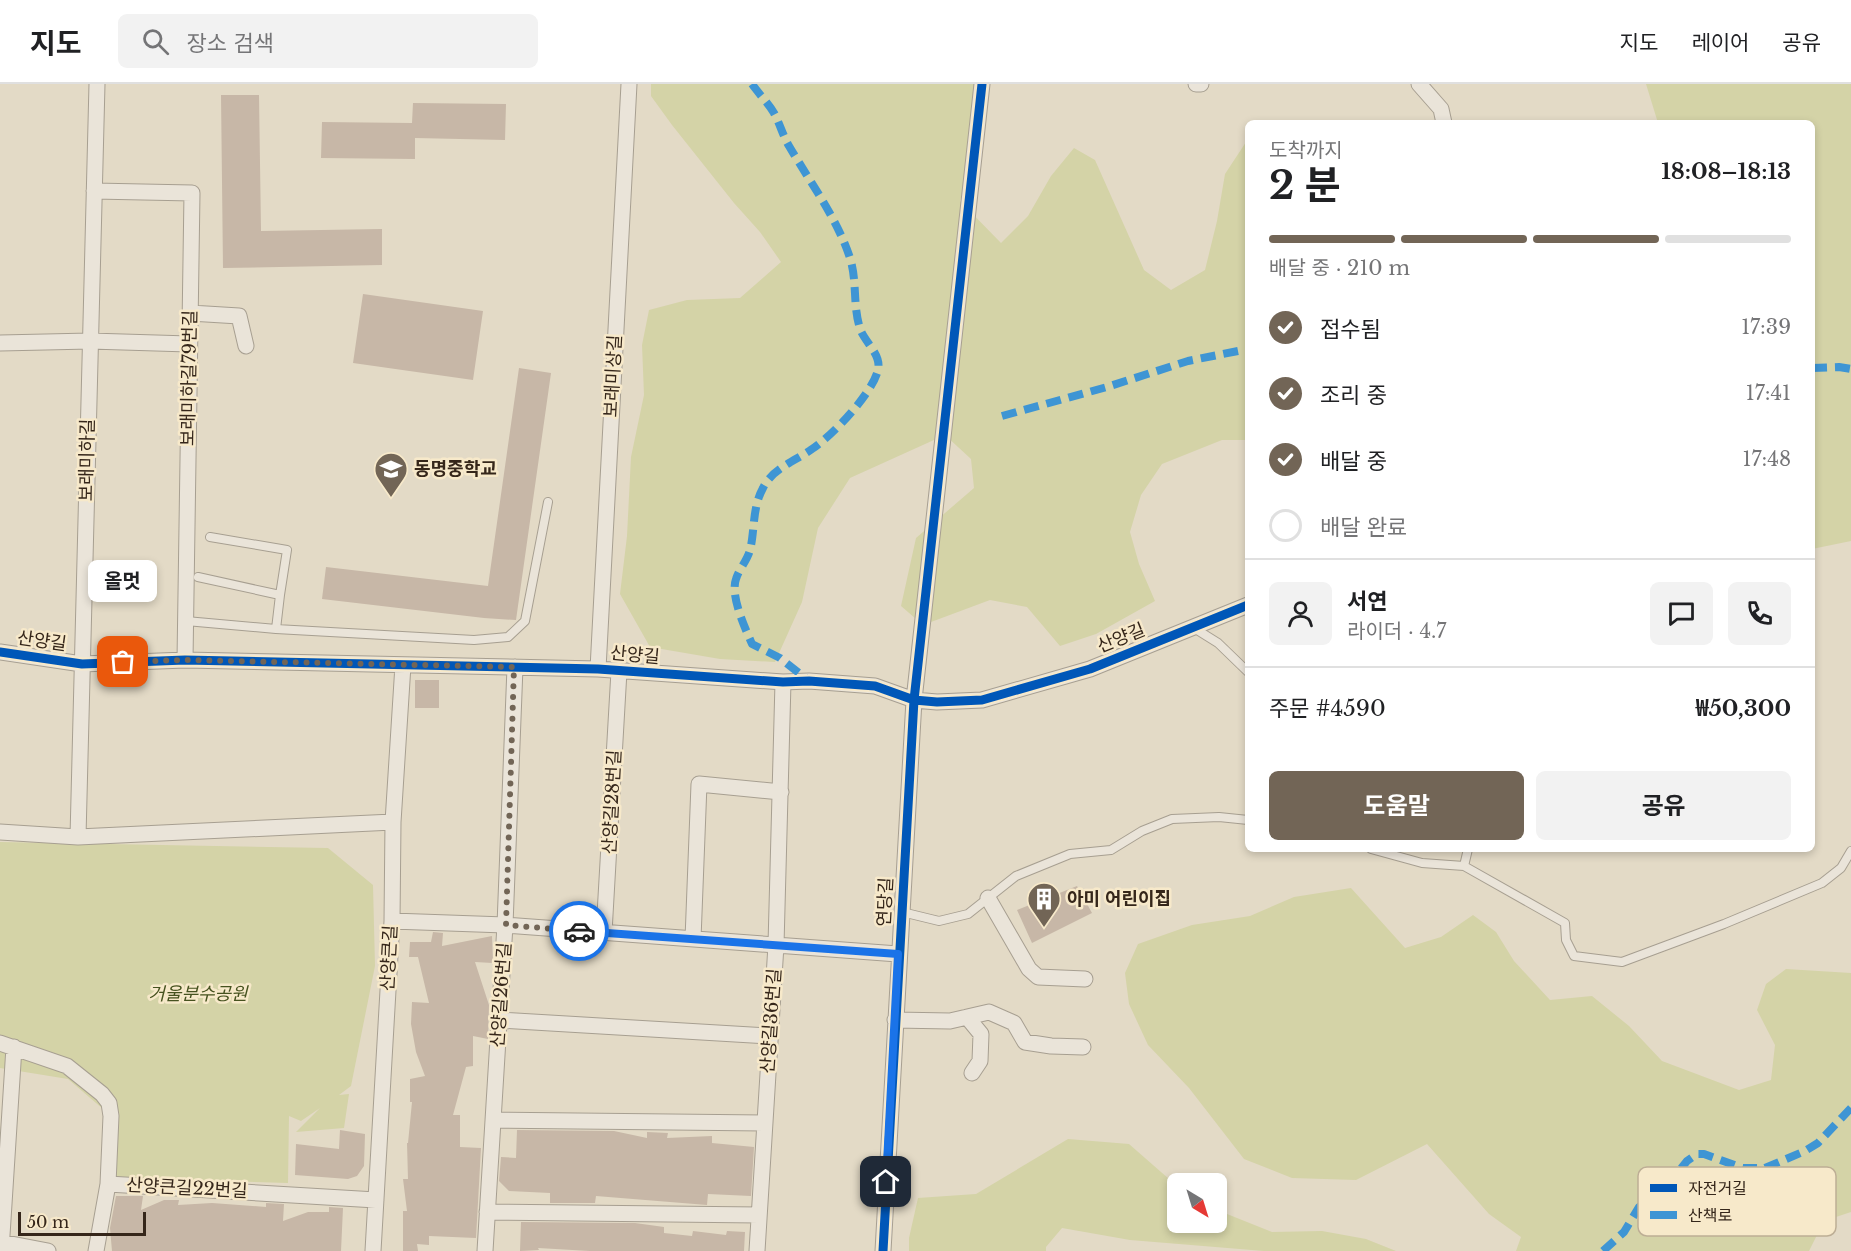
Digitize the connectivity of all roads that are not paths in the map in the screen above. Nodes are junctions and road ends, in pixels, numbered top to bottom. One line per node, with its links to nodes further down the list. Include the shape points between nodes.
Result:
1 (97, 84): 6 (street, 보래미하길)
2 (628, 84): 25 (street, 보래미상길)
3 (982, 84): 29 (street, 연당길)
4 (1419, 84): 5 (street, via 1441,109)
5 (1443, 120)
6 (94, 191): 7 (street, 보래미하길79번길, via 192,193); 8 (street, 보래미하길)
7 (190, 313): 10 (street, 보래미하길79번길); 11 (street, via 239,316)
8 (90, 340): 9 (street); 10 (street); 22 (street, 보래미하길)
9 (0, 343)
10 (189, 344): 17 (street, 보래미하길79번길)
11 (246, 346)
12 (549, 502): 19 (lane, via 525,621 507,637 474,640)
13 (210, 537): 15 (lane, via 287,550)
14 (198, 577): 15 (lane)
15 (280, 595): 19 (lane)
16 (1245, 606): 18 (street, 산양길)
17 (186, 621): 19 (lane); 21 (street, 보래미하길79번길)
18 (1192, 627): 26 (lane, via 1218,643); 29 (street, 산양길, via 1090,669 982,700)
19 (276, 629)
20 (0, 652): 22 (street, 산양길)
21 (185, 660): 22 (street, 산양길); 23 (street, 산양길)
22 (82, 664): 34 (street, 보래미하길)
23 (403, 665): 24 (street, 산양길); 32 (street, 산양큰길)
24 (514, 667): 25 (street, 산양길); 42 (street, 산양길26번길)
25 (598, 669): 27 (street, 산양길)
26 (1245, 669)
27 (619, 671): 28 (street, 산양길); 43 (street, 산양길28번길)
28 (783, 682): 29 (street, 산양길, via 875,686); 30 (street, 산양길36번길)
29 (914, 700): 40 (street, 연당길)
30 (781, 792): 44 (street, via 699,784); 45 (street, 산양길36번길)
31 (1245, 820): 39 (lane, via 1172,819 1111,850 1070,854 1016,876)
32 (393, 822): 34 (street); 41 (street, 산양큰길)
33 (0, 832): 34 (street)
34 (78, 837)
35 (1851, 851): 38 (lane, via 1841,868 1822,882 1622,962 1574,956 1566,940 1565,923)
36 (1382, 852): 38 (lane, via 1422,863)
37 (1467, 852): 38 (lane)
38 (1464, 866)
39 (988, 898): 40 (lane, via 968,914 939,921); 47 (street, via 1029,969 1038,977)
40 (901, 912): 46 (street, 연당길)
41 (392, 921): 42 (street); 58 (street, 산양큰길)
42 (506, 925): 43 (street); 49 (street, 산양길26번길)
43 (604, 932): 44 (street)
44 (693, 939): 45 (street)
45 (776, 945): 46 (street); 51 (street, 산양길36번길)
46 (898, 954): 50 (street, 연당길)
47 (1085, 979)
48 (967, 1017): 50 (street, via 950,1021); 53 (street, via 989,1012 1014,1023 1025,1041); 54 (street, via 981,1034 980,1061)
49 (500, 1020): 51 (street); 55 (street, 산양길26번길)
50 (895, 1020): 68 (street, 연당길)
51 (770, 1036): 56 (street, 산양길36번길)
52 (7, 1045): 57 (street, 산양큰길22번길, via 67,1066 109,1103); 61 (street, 산양큰길22번길)
53 (1083, 1047)
54 (972, 1073)
55 (493, 1120): 56 (street); 59 (street, 산양길26번길)
56 (765, 1123): 60 (street, 산양길36번길)
57 (108, 1184): 58 (street, 산양큰길22번길); 64 (street)
58 (375, 1200): 65 (street, 산양큰길)
59 (488, 1212): 60 (street); 66 (street, 산양길26번길)
60 (759, 1215): 67 (street, 산양길36번길)
61 (1, 1242): 62 (street, 산양큰길22번길); 63 (street)
62 (1, 1251)
63 (48, 1251)
64 (96, 1251)
65 (373, 1251)
66 (485, 1251)
67 (757, 1251)
68 (883, 1251)

